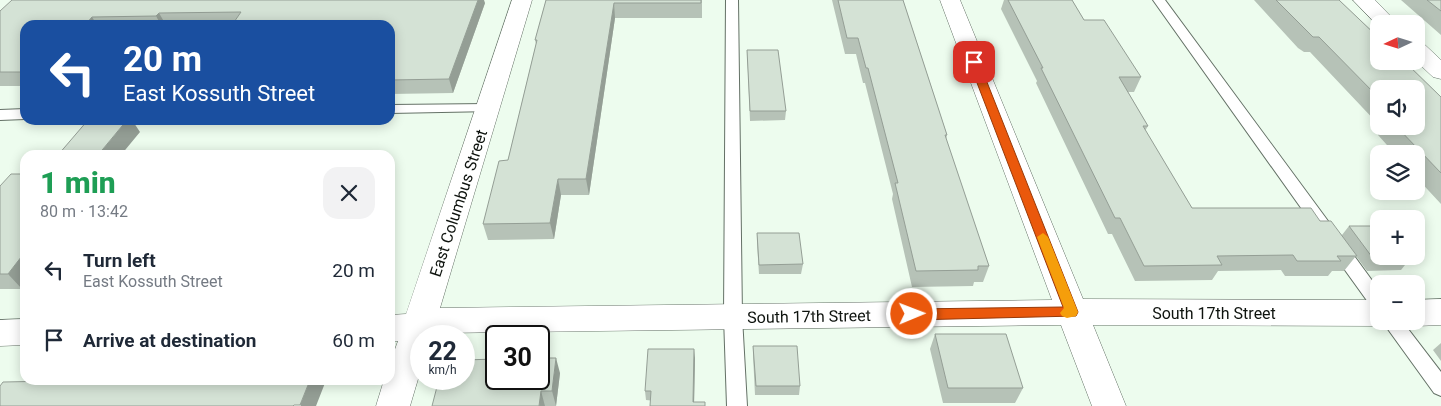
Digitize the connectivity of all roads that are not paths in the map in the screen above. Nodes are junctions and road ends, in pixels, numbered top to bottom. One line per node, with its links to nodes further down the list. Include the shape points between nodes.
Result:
1 (522, 0): 9 (street, East Columbus Street)
2 (732, 0): 18 (lane)
3 (950, 0): 14 (street)
4 (1159, 0): 13 (lane)
5 (1363, 0): 6 (street)
6 (1379, 15)
7 (1425, 58): 8 (street)
8 (1441, 72)
9 (488, 108): 10 (lane); 19 (street, East Columbus Street)
10 (395, 109)
11 (20, 114): 12 (lane)
12 (0, 115)
13 (1370, 292)
14 (1072, 312): 16 (street, South 17th Street); 18 (street, South 17th Street); 26 (street)
15 (1441, 312): 17 (street)
16 (1370, 313)
17 (1425, 313)
18 (733, 317): 19 (street, South 17th Street, via 441,320); 25 (lane)
19 (404, 327): 24 (street, East Columbus Street)
20 (1398, 330): 23 (lane)
21 (20, 332): 22 (street)
22 (0, 333)
23 (1441, 387)
24 (393, 406)
25 (737, 406)
26 (1109, 406)

